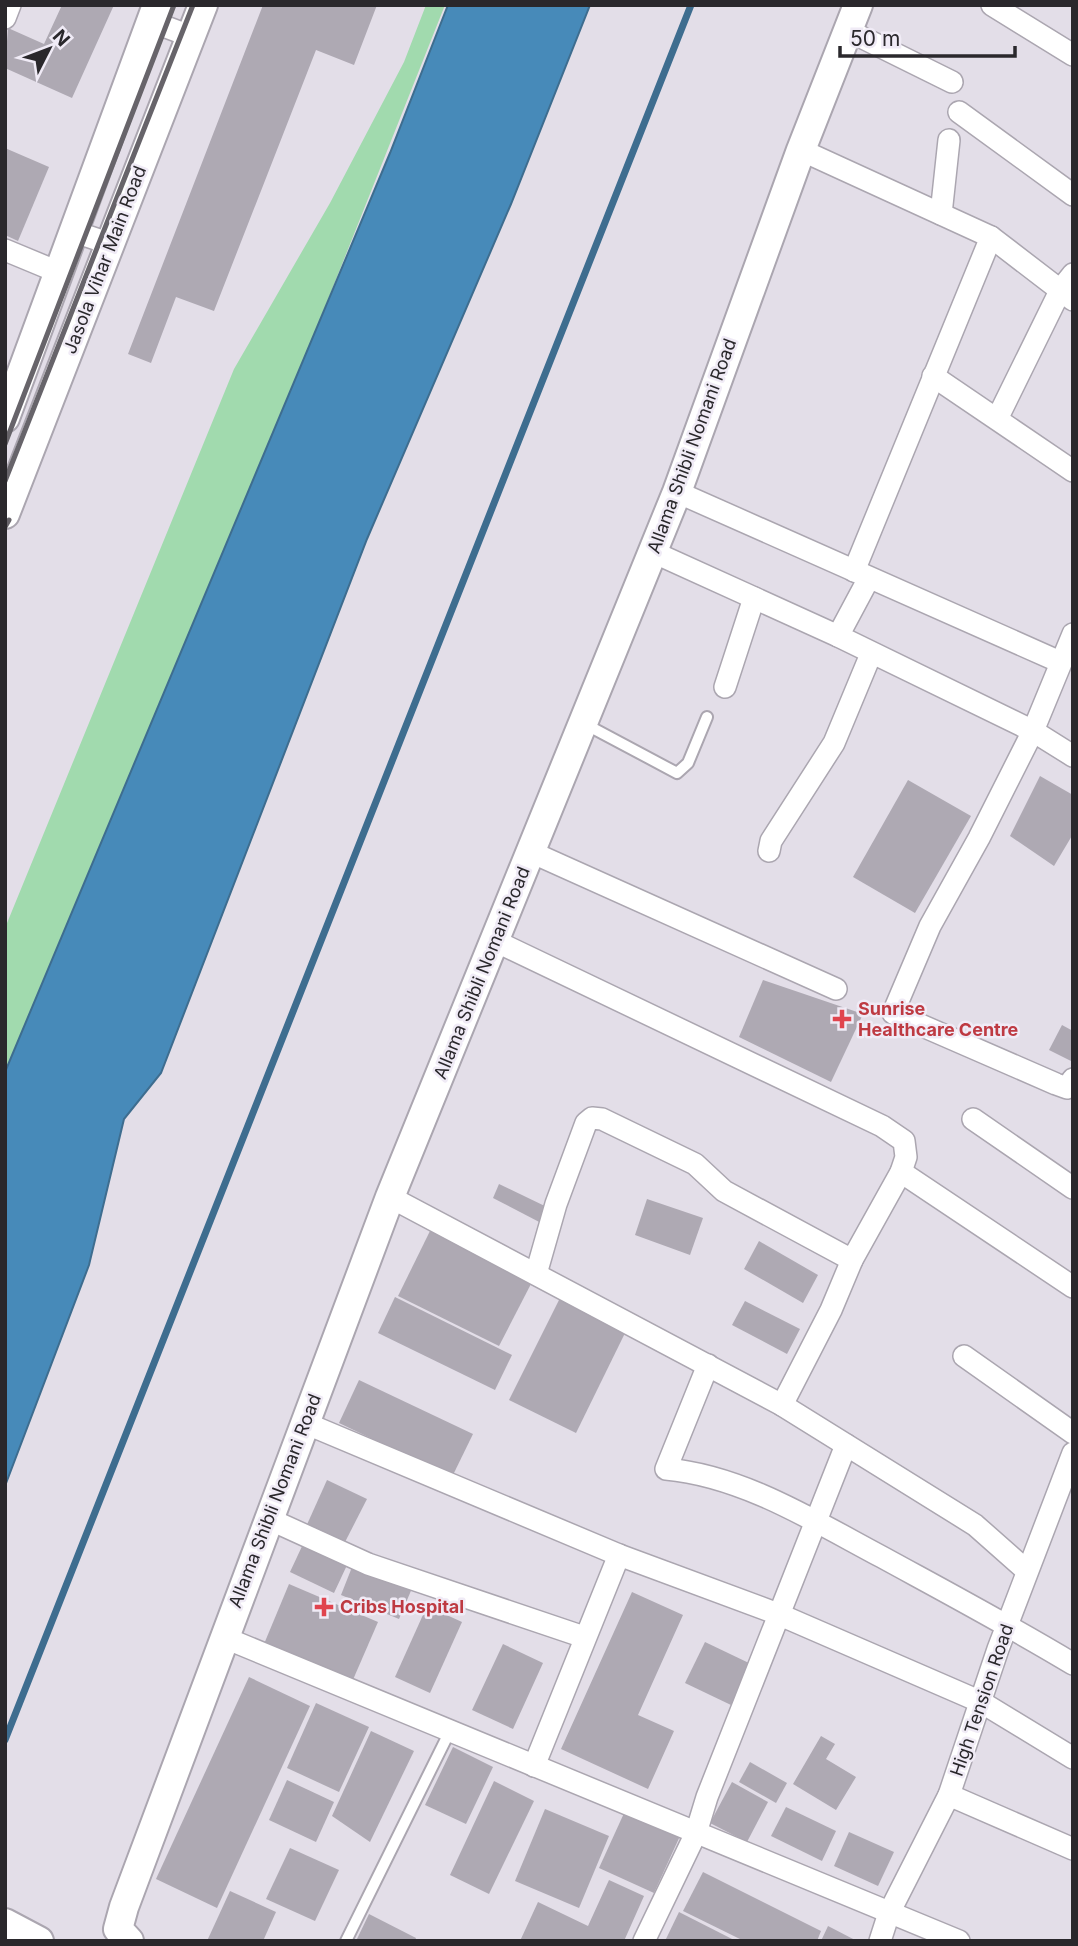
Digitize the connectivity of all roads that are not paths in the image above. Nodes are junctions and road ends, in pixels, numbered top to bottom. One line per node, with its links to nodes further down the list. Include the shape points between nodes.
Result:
1 (10, 5): 6 (street)
2 (203, 5): 7 (street, Jasola Vihar Main Road)
3 (992, 5): 8 (street)
4 (154, 13): 7 (street); 15 (street)
5 (854, 18): 9 (street); 12 (street, Allama Shibli Nomani Road)
6 (5, 19)
7 (190, 36): 17 (street, Jasola Vihar Main Road)
8 (1073, 55)
9 (952, 82)
10 (959, 112): 13 (street)
11 (949, 140): 14 (street)
12 (801, 150): 14 (street); 25 (street, Allama Shibli Nomani Road)
13 (1073, 195)
14 (941, 214): 16 (street)
15 (72, 231): 17 (street); 19 (street)
16 (991, 237): 20 (street); 21 (street)
17 (111, 244): 26 (street, Jasola Vihar Main Road)
18 (5, 250): 19 (street)
19 (58, 272): 23 (street)
20 (1069, 288): 22 (street)
21 (933, 376): 22 (street); 28 (street)
22 (998, 417): 24 (street)
23 (5, 418)
24 (1073, 471)
25 (677, 492): 27 (street, Allama Shibli Nomani Road); 28 (street)
26 (5, 514)
27 (653, 552): 29 (street); 36 (street, Allama Shibli Nomani Road)
28 (861, 574): 31 (street); 33 (street)
29 (754, 597): 31 (street); 34 (street)
30 (1073, 634): 33 (street)
31 (838, 636): 32 (street)
32 (871, 654): 37 (street); 39 (street, via 834,743)
33 (1060, 662): 37 (street)
34 (725, 687)
35 (707, 717): 36 (lane, via 688,763 677,773)
36 (583, 723): 40 (street, Allama Shibli Nomani Road)
37 (1032, 731): 38 (street); 43 (street, via 930,926 893,1013 1056,1084 1068,1088)
38 (1073, 756)
39 (769, 851)
40 (531, 852): 41 (street, Allama Shibli Nomani Road); 42 (street)
41 (495, 941): 45 (street, via 882,1126 904,1141); 47 (street, Allama Shibli Nomani Road)
42 (836, 989)
43 (1073, 1079)
44 (973, 1119): 46 (street)
45 (901, 1172): 48 (street); 50 (street)
46 (1073, 1188)
47 (390, 1197): 49 (street); 54 (street, Allama Shibli Nomani Road)
48 (852, 1260): 49 (street, via 724,1191 695,1164 592,1118 560,1190); 53 (street)
49 (536, 1274): 52 (street)
50 (1073, 1287)
51 (964, 1356): 55 (street)
52 (708, 1365): 53 (street); 59 (street, via 666,1469 727,1481)
53 (782, 1405): 56 (street)
54 (305, 1423): 58 (street, Allama Shibli Nomani Road); 60 (street)
55 (1073, 1433)
56 (846, 1445): 59 (street); 61 (street, via 975,1525)
57 (1071, 1464): 61 (street, High Tension Road)
58 (269, 1519): 64 (street, Allama Shibli Nomani Road); 65 (street, via 368,1564)
59 (817, 1522): 62 (street); 63 (street)
60 (619, 1555): 62 (street); 65 (street)
61 (1027, 1571): 63 (street, High Tension Road)
62 (778, 1614): 67 (street); 72 (street)
63 (1008, 1625): 66 (street); 67 (street, High Tension Road)
64 (223, 1637): 68 (street); 77 (street, Allama Shibli Nomani Road, via 124,1907 118,1929)
65 (584, 1637): 70 (street)
66 (1073, 1664)
67 (981, 1702): 69 (street); 71 (street, High Tension Road)
68 (450, 1731): 70 (street); 78 (lane)
69 (1073, 1758)
70 (534, 1766): 72 (street)
71 (949, 1795): 73 (street); 74 (street, High Tension Road)
72 (696, 1833): 74 (street); 79 (street)
73 (1073, 1849)
74 (889, 1913): 80 (street, High Tension Road); 81 (street)
75 (5, 1923): 76 (street)
76 (39, 1941)
77 (129, 1941)
78 (346, 1941)
79 (644, 1941)
80 (880, 1941)
81 (959, 1941)

